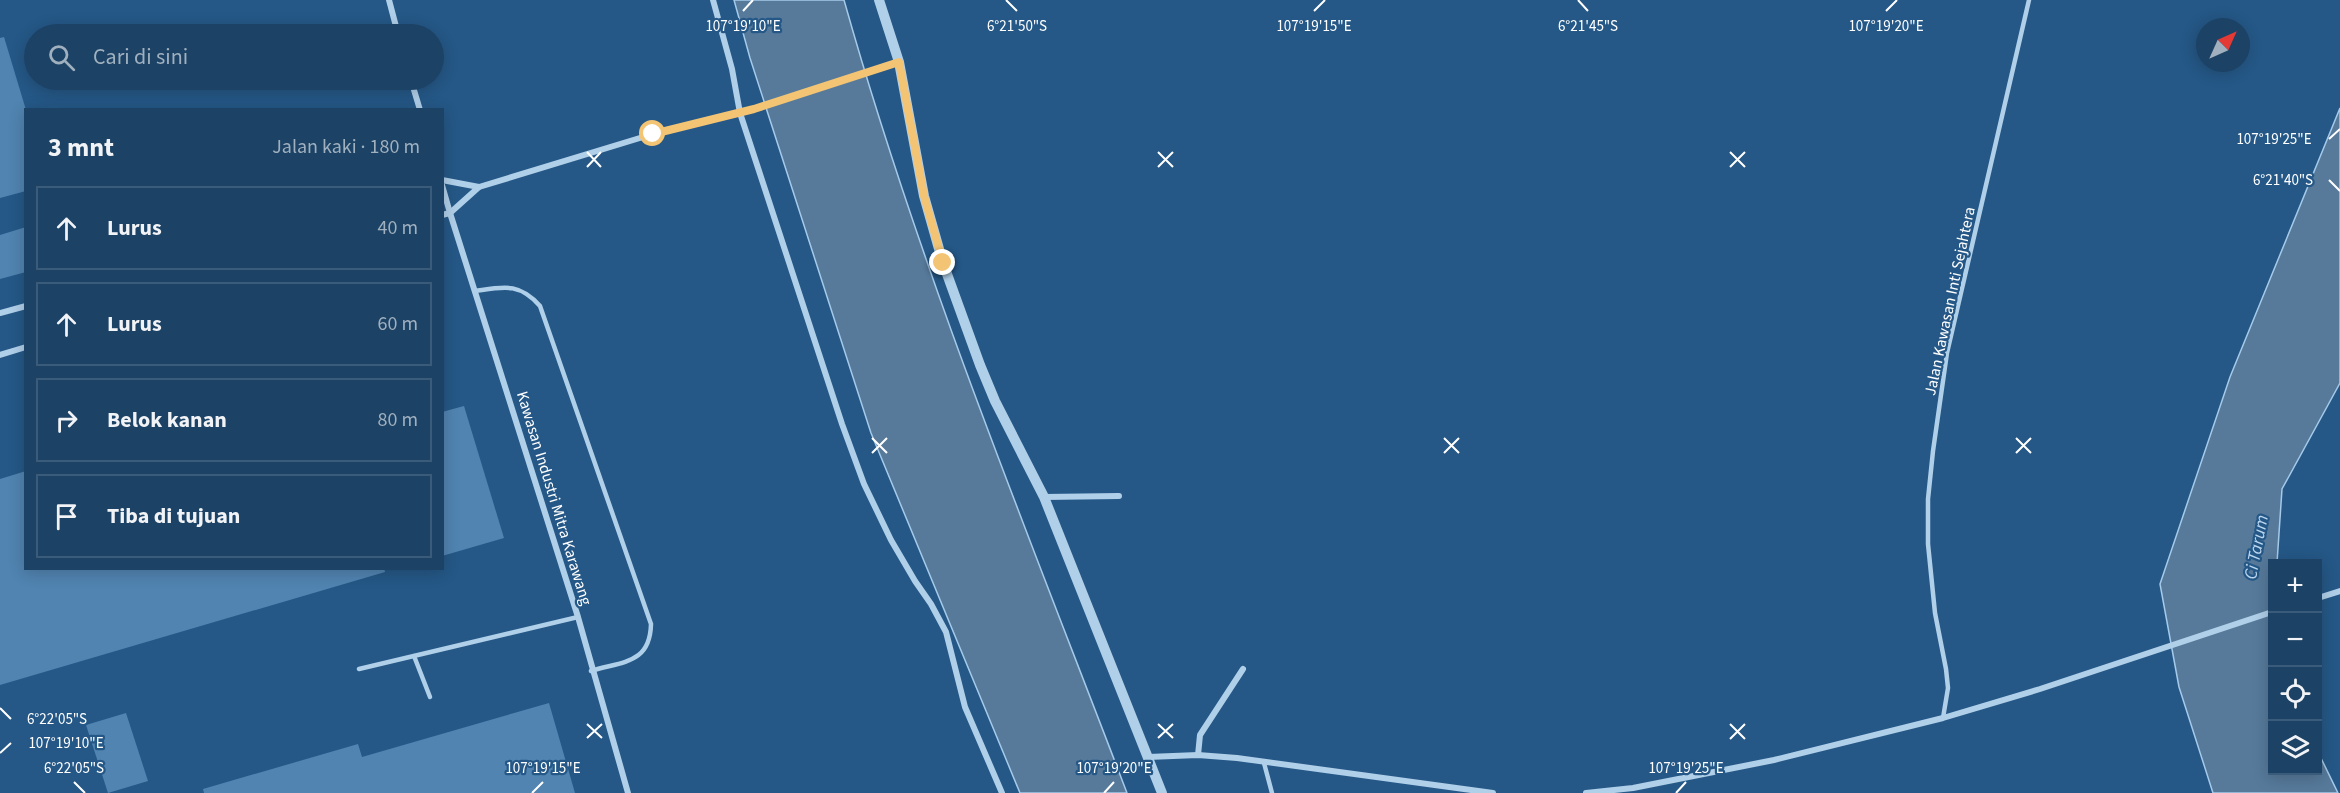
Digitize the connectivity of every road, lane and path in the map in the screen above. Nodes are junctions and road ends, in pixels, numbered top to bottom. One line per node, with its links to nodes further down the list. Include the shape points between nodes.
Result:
1 (389, 0): 5 (street)
2 (713, 0): 9 (street)
3 (879, 0): 6 (street)
4 (2029, 0): 29 (lane, Jalan Kawasan Inti Sejahtera, via 1947,353 1933,451 1928,544 1948,688)
5 (395, 24)
6 (899, 62): 9 (street); 19 (street, via 919,173 943,263 991,392)
7 (414, 90): 8 (street)
8 (419, 108)
9 (740, 113): 11 (street, via 653,134); 34 (street, via 864,484 891,540 946,632 965,707)
10 (444, 180): 11 (street)
11 (479, 187): 12 (street)
12 (446, 214): 13 (street, Kawasan Industri Mitra Karawang)
13 (475, 291): 23 (street, Kawasan Industri Mitra Karawang); 27 (lane, via 509,286 532,296 540,306 651,624 646,650 637,657)
14 (24, 307): 15 (street)
15 (0, 313)
16 (24, 348): 17 (street)
17 (0, 355)
18 (1119, 496): 19 (street)
19 (1044, 497): 31 (street)
20 (2340, 591): 21 (street)
21 (2322, 597)
22 (2269, 613): 29 (street)
23 (578, 617): 24 (lane); 27 (street, Kawasan Industri Mitra Karawang)
24 (414, 656): 25 (lane); 28 (lane)
25 (359, 669)
26 (1243, 669): 30 (street, via 1200,735)
27 (591, 671): 33 (street, Kawasan Industri Mitra Karawang)
28 (430, 697)
29 (1943, 718): 38 (street, via 1774,760 1633,788)
30 (1198, 755): 31 (street); 32 (street)
31 (1148, 757): 35 (street)
32 (1264, 763): 36 (lane); 37 (street)
33 (628, 793)
34 (1002, 793)
35 (1162, 793)
36 (1272, 793)
37 (1493, 793)
38 (1586, 793)

